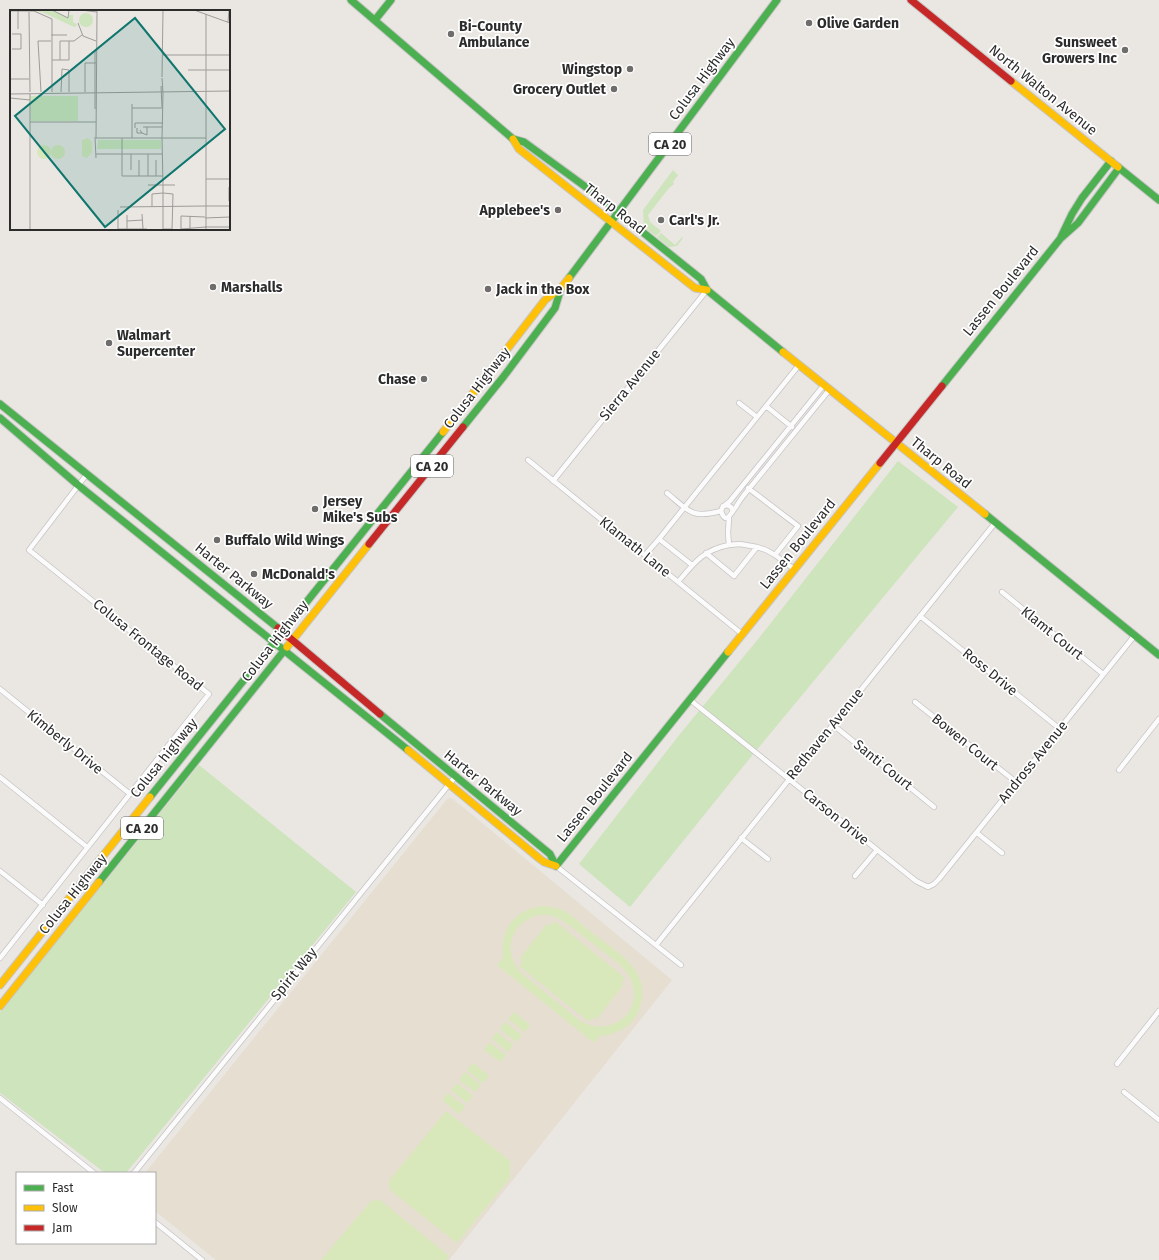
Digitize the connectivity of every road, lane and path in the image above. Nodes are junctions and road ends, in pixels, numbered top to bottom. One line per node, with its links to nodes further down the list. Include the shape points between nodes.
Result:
1 (351, 0): 5 (main road, Tharp Road)
2 (391, 0): 5 (main road)
3 (777, 0): 10 (main road, Colusa Highway / CA 20)
4 (911, 0): 7 (main road, North Walton Avenue)
5 (375, 20): 6 (main road, Tharp Road)
6 (513, 138): 10 (main road, Tharp Road, via 524,142); 11 (main road, Tharp Road, via 519,149)
7 (1111, 161): 8 (main road, North Walton Avenue); 12 (main road, Lassen Boulevard, via 1082,198)
8 (1119, 168): 9 (main road, North Walton Avenue); 12 (main road, Lassen Boulevard, via 1078,223)
9 (1159, 200)
10 (618, 212): 11 (main road, Colusa Highway / CA 20); 14 (main road, Tharp Road, via 701,279)
11 (611, 222): 13 (main road, Colusa Highway / CA 20); 14 (main road, Tharp Road, via 695,288)
12 (1060, 239): 24 (main road, Lassen Boulevard)
13 (561, 288): 49 (main road, Colusa Highway / CA 20, via 545,300); 52 (main road, Colusa Highway / CA 20, via 556,308)
14 (708, 290): 15 (main road, Tharp Road); 27 (street, Sierra Avenue)
15 (799, 365): 16 (main road, Tharp Road); 19 (street)
16 (827, 387): 22 (street); 23 (street); 24 (main road, Tharp Road)
17 (739, 403): 20 (street)
18 (0, 404): 26 (main road, Harter Parkway)
19 (766, 406): 20 (street); 22 (street)
20 (757, 417): 33 (street)
21 (0, 418): 29 (main road, Harter Parkway)
22 (791, 426): 23 (street); 28 (street)
23 (796, 430): 30 (street)
24 (896, 443): 37 (main road, Tharp Road); 45 (main road, Lassen Boulevard)
25 (528, 460): 27 (street, Klamath Lane)
26 (87, 474): 29 (street, Colusa Frontage Road); 49 (main road, Harter Parkway)
27 (553, 481): 42 (street, Klamath Lane)
28 (744, 484): 30 (street); 32 (street)
29 (78, 485): 53 (main road, Harter Parkway); 69 (street, Colusa Frontage Road, via 29,550 209,694)
30 (750, 489): 35 (street); 43 (street, via 798,526)
31 (667, 493): 33 (street)
32 (725, 505): 34 (street); 35 (street)
33 (685, 507): 34 (street, via 698,515); 38 (street)
34 (721, 511): 36 (street, via 723,516)
35 (733, 511): 36 (street)
36 (729, 517): 39 (street)
37 (995, 523): 48 (street, Redhaven Avenue); 51 (main road, Tharp Road)
38 (659, 539): 42 (street); 44 (street)
39 (729, 545): 40 (street); 41 (street)
40 (757, 547): 41 (street, via 734,576); 43 (street)
41 (706, 553): 44 (street)
42 (645, 555): 46 (street, Klamath Lane)
43 (775, 555): 45 (street)
44 (692, 565): 46 (street)
45 (794, 569): 50 (main road, Lassen Boulevard)
46 (678, 582): 50 (street, Klamath Lane)
47 (1002, 592): 56 (street, Klamt Court)
48 (920, 616): 61 (street, Redhaven Avenue); 62 (street, Ross Drive)
49 (282, 631): 52 (main road, Harter Parkway); 53 (main road, Colusa Highway / CA 20)
50 (742, 634): 58 (main road, Lassen Boulevard)
51 (1135, 635): 55 (main road, Tharp Road); 56 (street, Andross Avenue)
52 (293, 640): 54 (main road, Colusa Highway / CA 20); 64 (main road, Harter Parkway)
53 (274, 642): 54 (main road, Harter Parkway); 85 (main road, Colusa highway / CA 20)
54 (284, 650): 68 (main road, Harter Parkway); 86 (main road, Colusa Highway / CA 20)
55 (1159, 654)
56 (1103, 674): 62 (street, Andross Avenue)
57 (0, 689): 69 (street, Kimberly Drive)
58 (689, 699): 66 (street, Carson Drive); 77 (main road, Lassen Boulevard)
59 (914, 702): 67 (street, Bowen Court)
60 (1159, 719): 63 (street)
61 (832, 724): 66 (street, Redhaven Avenue); 70 (street, Santi Court)
62 (1060, 729): 67 (street, Andross Avenue)
63 (1119, 770)
64 (455, 776): 68 (street, Spirit Way); 77 (main road, Harter Parkway, via 550,854)
65 (0, 777): 73 (street)
66 (788, 779): 72 (street, Redhaven Avenue); 74 (street, Carson Drive)
67 (1016, 782): 71 (street, Andross Avenue)
68 (448, 784): 77 (main road, Harter Parkway, via 540,859); 93 (street, Spirit Way)
69 (130, 794): 73 (street, Colusa Frontage Road)
70 (934, 807)
71 (977, 833): 75 (street); 80 (street, Andross Avenue, via 939,879)
72 (741, 838): 76 (street); 82 (street, Redhaven Avenue)
73 (87, 847): 81 (street, Colusa Frontage Road)
74 (877, 850): 79 (street); 80 (street, Carson Drive, via 916,881)
75 (1002, 853)
76 (768, 859)
77 (556, 866): 82 (street, Harter Parkway)
78 (0, 871): 81 (street)
79 (855, 876)
80 (928, 887)
81 (43, 905): 83 (street, Colusa Frontage Road)
82 (656, 945): 84 (street, Harter Parkway)
83 (0, 958)
84 (681, 965)
85 (0, 985)
86 (0, 1006)
87 (1159, 1011): 88 (street)
88 (1117, 1064)
89 (1124, 1092): 91 (street)
90 (0, 1098): 92 (street)
91 (1159, 1120)
92 (93, 1172)
93 (135, 1172)
94 (156, 1223): 95 (street)
95 (202, 1260)

